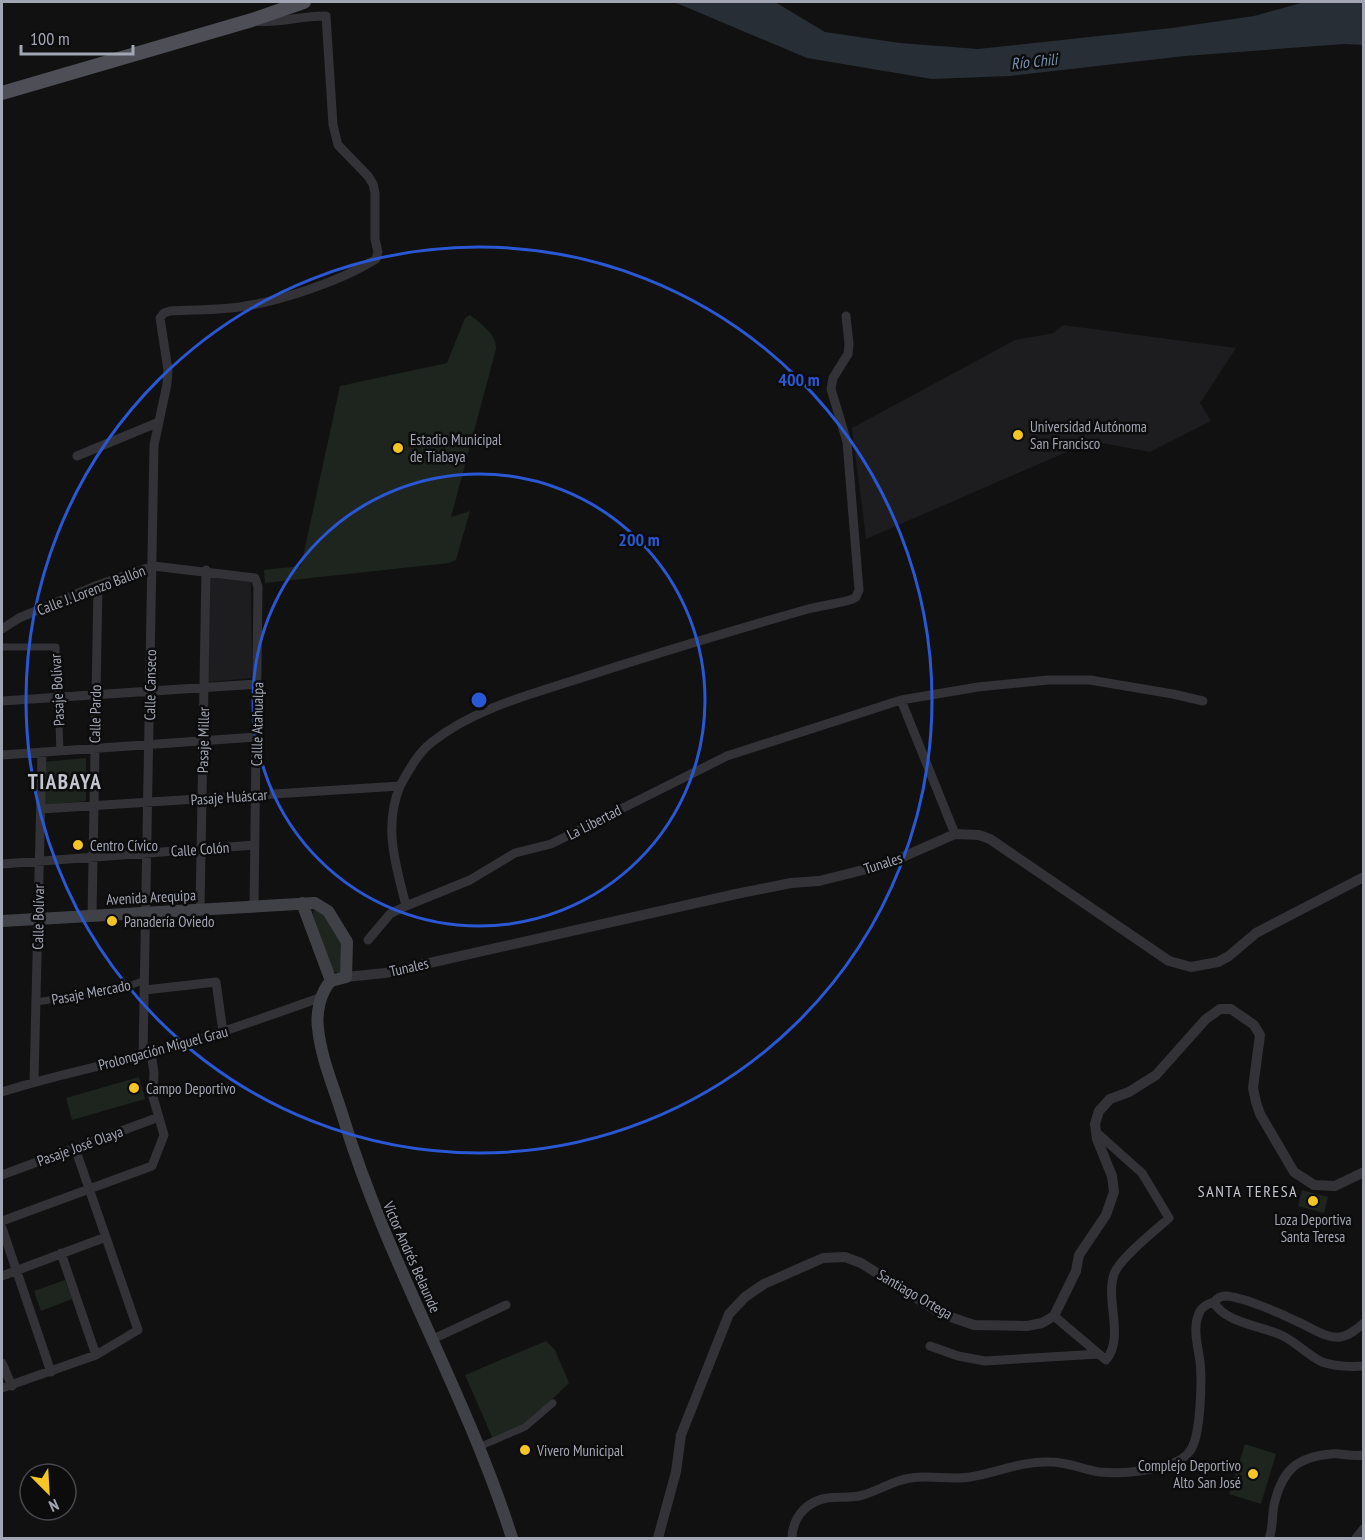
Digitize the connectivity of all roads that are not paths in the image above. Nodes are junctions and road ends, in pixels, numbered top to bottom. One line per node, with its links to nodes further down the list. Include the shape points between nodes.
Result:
1 (304, 2): 2 (main road)
2 (252, 20): 3 (main road); 5 (street, Calle Canseco, via 271,22 326,16 333,125 338,145 373,184 378,252 376,260 270,301 164,313 160,318 168,370)
3 (2, 93)
4 (846, 316): 28 (street, via 848,354 832,378 831,389 847,442 859,590 856,597 667,650 475,716 434,741 417,758)
5 (159, 422): 6 (street); 7 (street, Calle Canseco, via 154,445)
6 (77, 456)
7 (153, 566): 8 (street, Calle J. Lorenzo Ballón); 10 (street, Calle J. Lorenzo Ballón); 15 (street, Calle Canseco)
8 (206, 570): 9 (street, Calle J. Lorenzo Ballón); 14 (street, Pasaje Miller)
9 (255, 578): 13 (street, Callle Atahualpa)
10 (98, 585): 11 (street, Calle J. Lorenzo Ballón); 16 (street, Calle Pardo)
11 (2, 629)
12 (2, 647): 17 (street, Pasaje Bolívar, via 56,647)
13 (258, 684): 14 (street); 21 (street, Callle Atahualpa)
14 (204, 688): 15 (street); 22 (street, Pasaje Miller)
15 (150, 691): 16 (street); 23 (street, Calle Canseco)
16 (96, 694): 17 (street); 24 (street, Calle Pardo)
17 (58, 697): 18 (street); 25 (street, Pasaje Bolívar)
18 (2, 700)
19 (901, 700): 20 (street, La Libertad, via 978,687 1090,680); 34 (street); 43 (street, La Libertad, via 727,756 551,844 514,853 470,880)
20 (1203, 701)
21 (257, 737): 22 (street); 29 (street, Callle Atahualpa)
22 (203, 741): 23 (street); 30 (street, Pasaje Miller)
23 (149, 745): 24 (street); 31 (street, Calle Canseco)
24 (95, 748): 25 (street); 32 (street, Calle Pardo)
25 (60, 751): 26 (street)
26 (42, 752): 27 (street); 33 (street, Calle Bolívar)
27 (2, 755)
28 (400, 786): 29 (street, Pasaje Huáscar); 43 (street, via 393,808 391,841)
29 (256, 795): 30 (street, Pasaje Huáscar); 35 (street, Callle Atahualpa)
30 (202, 799): 31 (street, Pasaje Huáscar); 36 (street, Pasaje Miller)
31 (148, 802): 32 (street, Pasaje Huáscar); 37 (street, Calle Canseco)
32 (94, 806): 33 (street, Pasaje Huáscar); 38 (street, Calle Pardo)
33 (41, 809): 39 (street, Calle Bolívar)
34 (955, 834): 41 (street, Tunales, via 990,839 1169,961 1191,967 1218,962 1256,933); 51 (street, Tunales, via 887,864 831,879 736,894 385,973)
35 (255, 845): 36 (street, Calle Colón); 44 (street, Callle Atahualpa)
36 (201, 849): 37 (street, Calle Colón); 45 (street, Pasaje Miller)
37 (147, 853): 38 (street, Calle Colón); 46 (street, Calle Canseco)
38 (93, 857): 39 (street, Calle Colón); 47 (street, Calle Pardo)
39 (40, 861): 40 (street, Calle Colón); 48 (street, Calle Bolívar)
40 (2, 864)
41 (1364, 877)
42 (302, 903): 44 (main road, Avenida Arequipa); 51 (main road, Avenida Arequipa, via 315,903 328,911 345,938); 53 (main road)
43 (406, 906): 50 (street, La Libertad, via 390,914)
44 (254, 907): 45 (main road, Avenida Arequipa)
45 (200, 910): 46 (main road, Avenida Arequipa)
46 (146, 912): 47 (main road, Avenida Arequipa); 52 (street, Calle Canseco)
47 (92, 916): 48 (main road, Avenida Arequipa)
48 (38, 919): 49 (main road, Avenida Arequipa); 56 (street, Calle Bolívar)
49 (2, 921)
50 (368, 940)
51 (346, 977): 53 (main road)
52 (145, 980): 54 (street, Calle Canseco); 56 (street, Pasaje Mercado, via 121,989)
53 (331, 981): 55 (main road, Víctor Andrés Belaunde)
54 (145, 990): 57 (street, Pasaje Mercado, via 216,982); 58 (street, Calle Canseco)
55 (322, 997): 57 (street, Prolongación Miguel Grau); 77 (main road, Víctor Andrés Belaunde, via 318,1028 348,1134 383,1232)
56 (36, 1002): 59 (street, Calle Bolívar)
57 (223, 1032): 58 (street, Prolongación Miguel Grau)
58 (147, 1054): 59 (street, Prolongación Miguel Grau); 61 (street, Calle Canseco, via 154,1072 153,1097)
59 (34, 1081): 60 (street, Prolongación Miguel Grau)
60 (2, 1092)
61 (159, 1117): 63 (street, Pasaje José Olaya); 66 (street, Calle Canseco, via 164,1135 152,1166)
62 (1096, 1132): 64 (street, via 1099,1111 1110,1099 1130,1092 1156,1075 1206,1018 1220,1009 1231,1009 1254,1025 1260,1035 1253,1088 1256,1102 1294,1172 1314,1185 1335,1186); 75 (street, via 1114,1192 1106,1215 1079,1255 1076,1271); 79 (street, via 1142,1173 1169,1218 1114,1273 1114,1342 1106,1360)
63 (75, 1148): 65 (street, Pasaje José Olaya); 66 (street)
64 (1364, 1172)
65 (2, 1175)
66 (89, 1189): 67 (street); 69 (street)
67 (2, 1221)
68 (2, 1228): 71 (street)
69 (106, 1237): 70 (street); 80 (street, via 138,1330)
70 (62, 1253): 71 (street); 80 (street)
71 (16, 1270): 72 (street); 83 (street)
72 (2, 1276)
73 (1214, 1302): 76 (street, via 1219,1297 1237,1298 1339,1337); 82 (street, via 1221,1313 1279,1334 1321,1361); 92 (street, via 1204,1306 1198,1315 1201,1376 1195,1441 1190,1453 1179,1461 1118,1473 1071,1464 1028,1463 971,1477 897,1480 874,1492 811,1503 800,1513)
74 (506, 1305): 77 (street)
75 (1054, 1316): 79 (street); 91 (street, Santiago Ortega, via 1028,1326 974,1325 942,1314 845,1257 823,1258 764,1284 745,1296 729,1314 681,1435 676,1472)
76 (1364, 1323)
77 (433, 1339): 87 (main road, Víctor Andrés Belaunde)
78 (930, 1346): 79 (street, via 985,1361)
79 (1100, 1354)
80 (96, 1355): 83 (street)
81 (2, 1363): 84 (street)
82 (1364, 1366)
83 (51, 1372): 84 (street)
84 (12, 1386): 85 (street)
85 (2, 1388)
86 (553, 1403): 87 (street, via 525,1427)
87 (479, 1447): 90 (main road, Víctor Andrés Belaunde)
88 (1364, 1455): 93 (street, via 1331,1454 1289,1468 1277,1494)
89 (1364, 1528): 94 (street)
90 (512, 1539)
91 (658, 1539)
92 (792, 1539)
93 (1269, 1539)
94 (1356, 1539)

